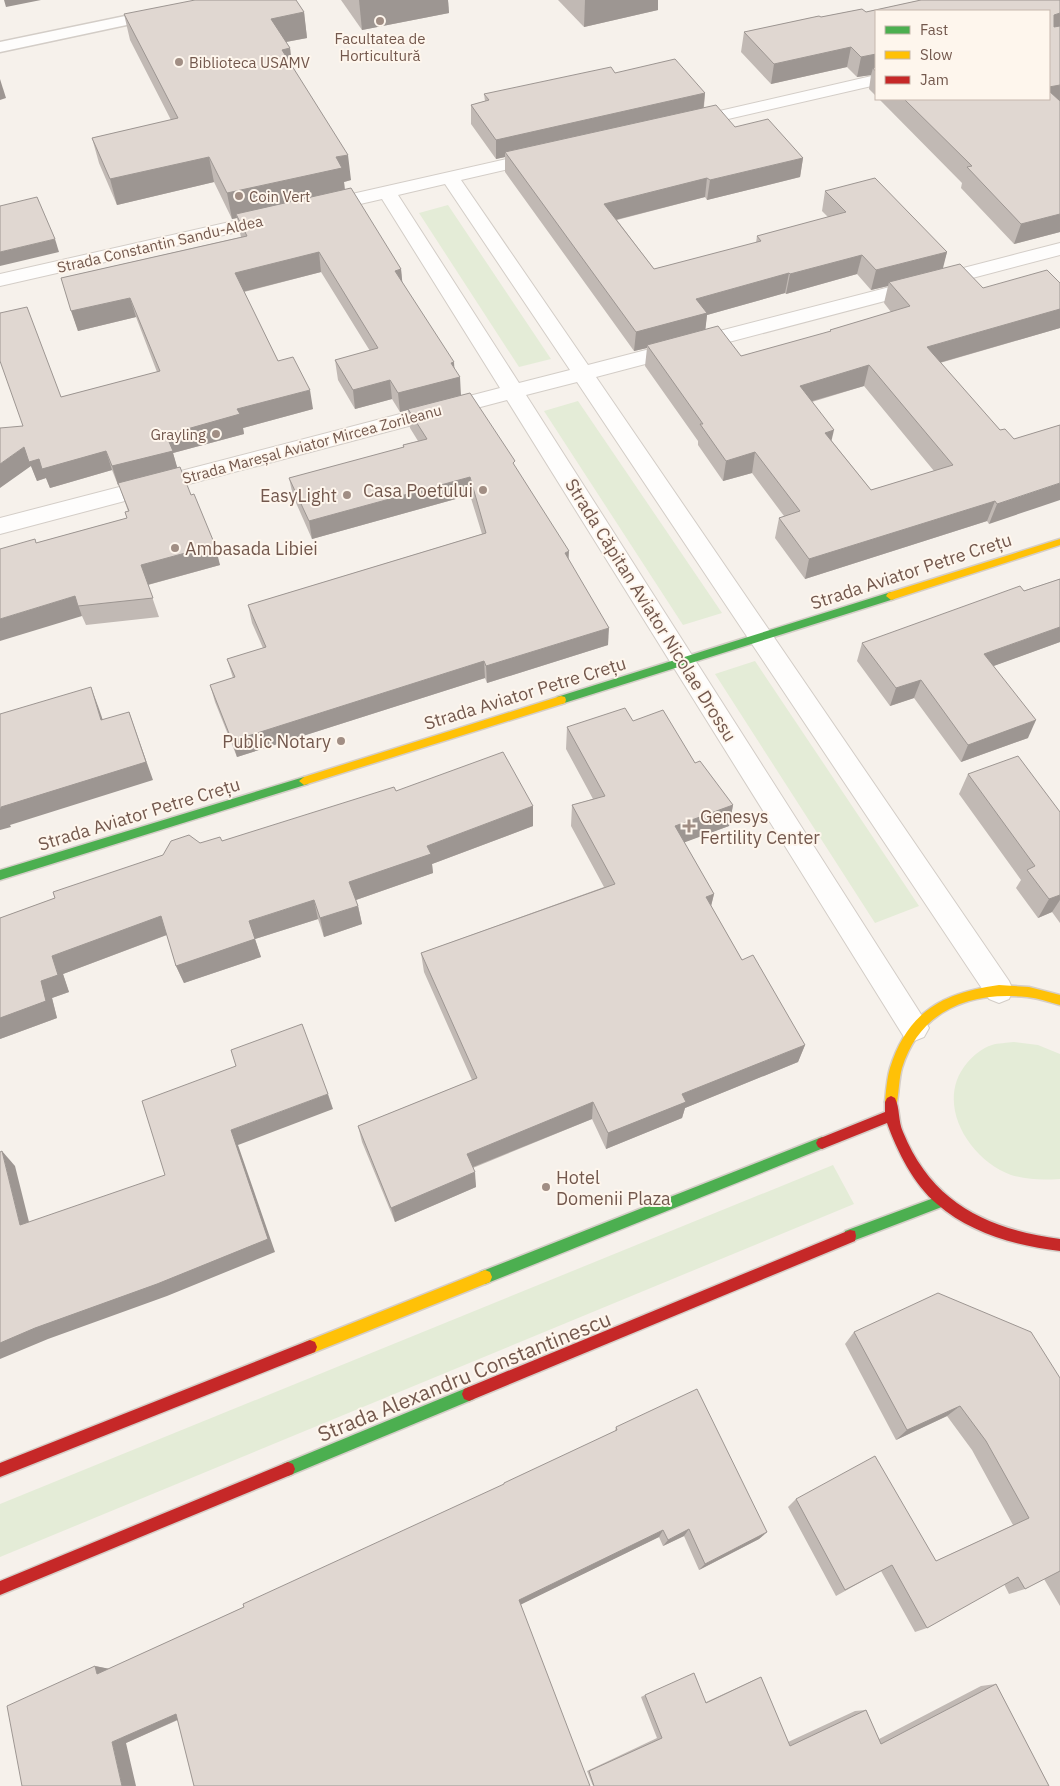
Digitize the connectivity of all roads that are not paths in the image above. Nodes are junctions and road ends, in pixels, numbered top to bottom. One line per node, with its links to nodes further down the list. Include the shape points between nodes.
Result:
1 (172, 12): 2 (lane)
2 (0, 46)
3 (875, 80): 4 (street)
4 (673, 126)
5 (557, 153): 6 (street, Strada Constantin Sandu-Aldea)
6 (450, 177): 7 (street, Strada Constantin Sandu-Aldea); 10 (street)
7 (388, 192): 9 (street, Strada Constantin Sandu-Aldea); 11 (street, Strada Căpitan Aviator Nicolae Drossu)
8 (1060, 249): 10 (street, Strada Mareșal Aviator Mircea Zorileanu)
9 (0, 280)
10 (582, 373): 11 (street, Strada Mareșal Aviator Mircea Zorileanu); 14 (street)
11 (513, 392): 12 (street, Strada Mareșal Aviator Mircea Zorileanu); 15 (street, Strada Căpitan Aviator Nicolae Drossu)
12 (0, 526)
13 (1060, 542): 14 (main road, Strada Aviator Petre Crețu)
14 (761, 638): 15 (main road, Strada Aviator Petre Crețu); 17 (street)
15 (685, 662): 16 (main road, Strada Aviator Petre Crețu); 19 (street, Strada Căpitan Aviator Nicolae Drossu)
16 (0, 875)
17 (999, 990): 18 (main road, via 1027,992); 19 (main road, via 966,995 952,1001)
18 (1060, 1000)
19 (914, 1028): 20 (main road, via 900,1048 892,1073)
20 (891, 1116): 21 (main road, via 908,1156); 23 (main road)
21 (942, 1201): 22 (main road, via 981,1226 1014,1239); 24 (main road, Strada Alexandru Constantinescu)
22 (1060, 1245)
23 (0, 1470)
24 (0, 1588)

